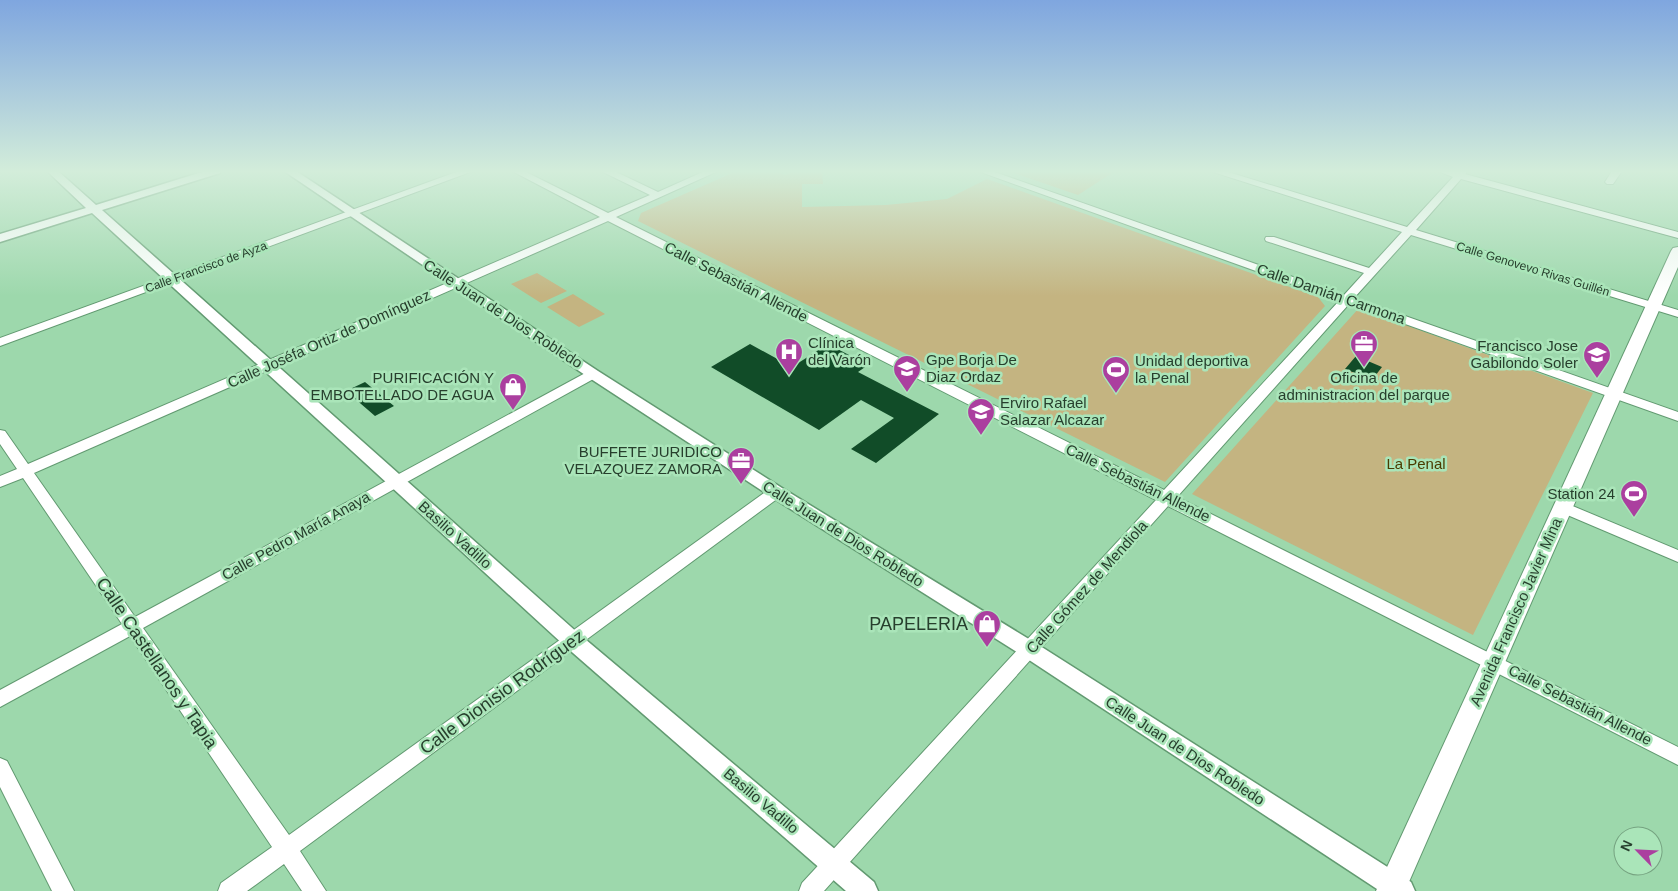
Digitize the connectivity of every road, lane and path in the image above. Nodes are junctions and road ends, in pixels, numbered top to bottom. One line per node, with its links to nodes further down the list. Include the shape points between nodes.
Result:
1 (82, 213): 14 (street)
2 (98, 213): 18 (street, Basilio Vadillo)
3 (356, 213): 10 (street, Calle Francisco de Ayza)
4 (598, 213): 11 (street, Calle Sebastián Allende)
5 (617, 213): 11 (street, Calle Joséfa Ortiz de Domínguez)
6 (1101, 213): 20 (street, Calle Damián Carmona)
7 (1349, 213): 12 (street, Calle Genovevo Rivas Guillén)
8 (1425, 213): 12 (street, Calle Gómez de Mendiola)
9 (1600, 213): 13 (street)
10 (352, 214): 18 (street, Calle Francisco de Ayza); 19 (street, Calle Juan de Dios Robledo)
11 (607, 217): 19 (street, Calle Joséfa Ortiz de Domínguez); 33 (street, Calle Sebastián Allende)
12 (1408, 231): 17 (street, Calle Gómez de Mendiola); 21 (street, Calle Genovevo Rivas Guillén)
13 (1678, 235)
14 (0, 238)
15 (1270, 239): 17 (street)
16 (1678, 252): 21 (main road, Avenida Francisco Javier Mina)
17 (1371, 272): 20 (street, Calle Gómez de Mendiola)
18 (172, 279): 23 (street, Calle Francisco de Ayza); 24 (street, Basilio Vadillo)
19 (456, 283): 24 (street, Calle Joséfa Ortiz de Domínguez); 25 (street, Calle Juan de Dios Robledo)
20 (1346, 300): 26 (street, Calle Damián Carmona); 33 (street, Calle Gómez de Mendiola)
21 (1653, 307): 22 (street, Calle Genovevo Rivas Guillén); 26 (main road, Avenida Francisco Javier Mina)
22 (1678, 314)
23 (0, 342)
24 (268, 365): 29 (street, Calle Joséfa Ortiz de Domínguez); 31 (street, Basilio Vadillo)
25 (593, 374): 31 (street, Calle Pedro María Anaya); 32 (street, Calle Juan de Dios Robledo)
26 (1614, 394): 27 (street, Calle Damián Carmona); 34 (main road, Avenida Francisco Javier Mina)
27 (1678, 417)
28 (0, 434): 29 (street, Calle Castellanos y Tapia)
29 (25, 471): 30 (street, Calle Joséfa Ortiz de Domínguez); 36 (street, Calle Castellanos y Tapia)
30 (0, 482)
31 (396, 482): 36 (street, Calle Pedro María Anaya); 37 (street, Basilio Vadillo)
32 (776, 492): 37 (street, Calle Dionisio Rodríguez); 38 (street, Calle Juan de Dios Robledo)
33 (1168, 498): 38 (street, Calle Gómez de Mendiola); 39 (street, Calle Sebastián Allende)
34 (1563, 507): 35 (street); 39 (main road, Avenida Francisco Javier Mina)
35 (1678, 556)
36 (132, 626): 40 (street, Calle Pedro María Anaya); 43 (street, Calle Castellanos y Tapia)
37 (572, 640): 43 (street, Calle Dionisio Rodríguez); 44 (street, Basilio Vadillo)
38 (1030, 650): 44 (street, Calle Gómez de Mendiola); 45 (street, Calle Juan de Dios Robledo)
39 (1494, 661): 41 (street, Calle Sebastián Allende); 45 (main road, Avenida Francisco Javier Mina)
40 (0, 698)
41 (1678, 756)
42 (0, 767): 46 (street)
43 (285, 850): 47 (street, Calle Dionisio Rodríguez); 48 (street, Calle Castellanos y Tapia)
44 (835, 864): 49 (street, Calle Gómez de Mendiola); 50 (street, Basilio Vadillo)
45 (1395, 889)
46 (62, 891)
47 (229, 891)
48 (315, 891)
49 (810, 891)
50 (865, 891)

